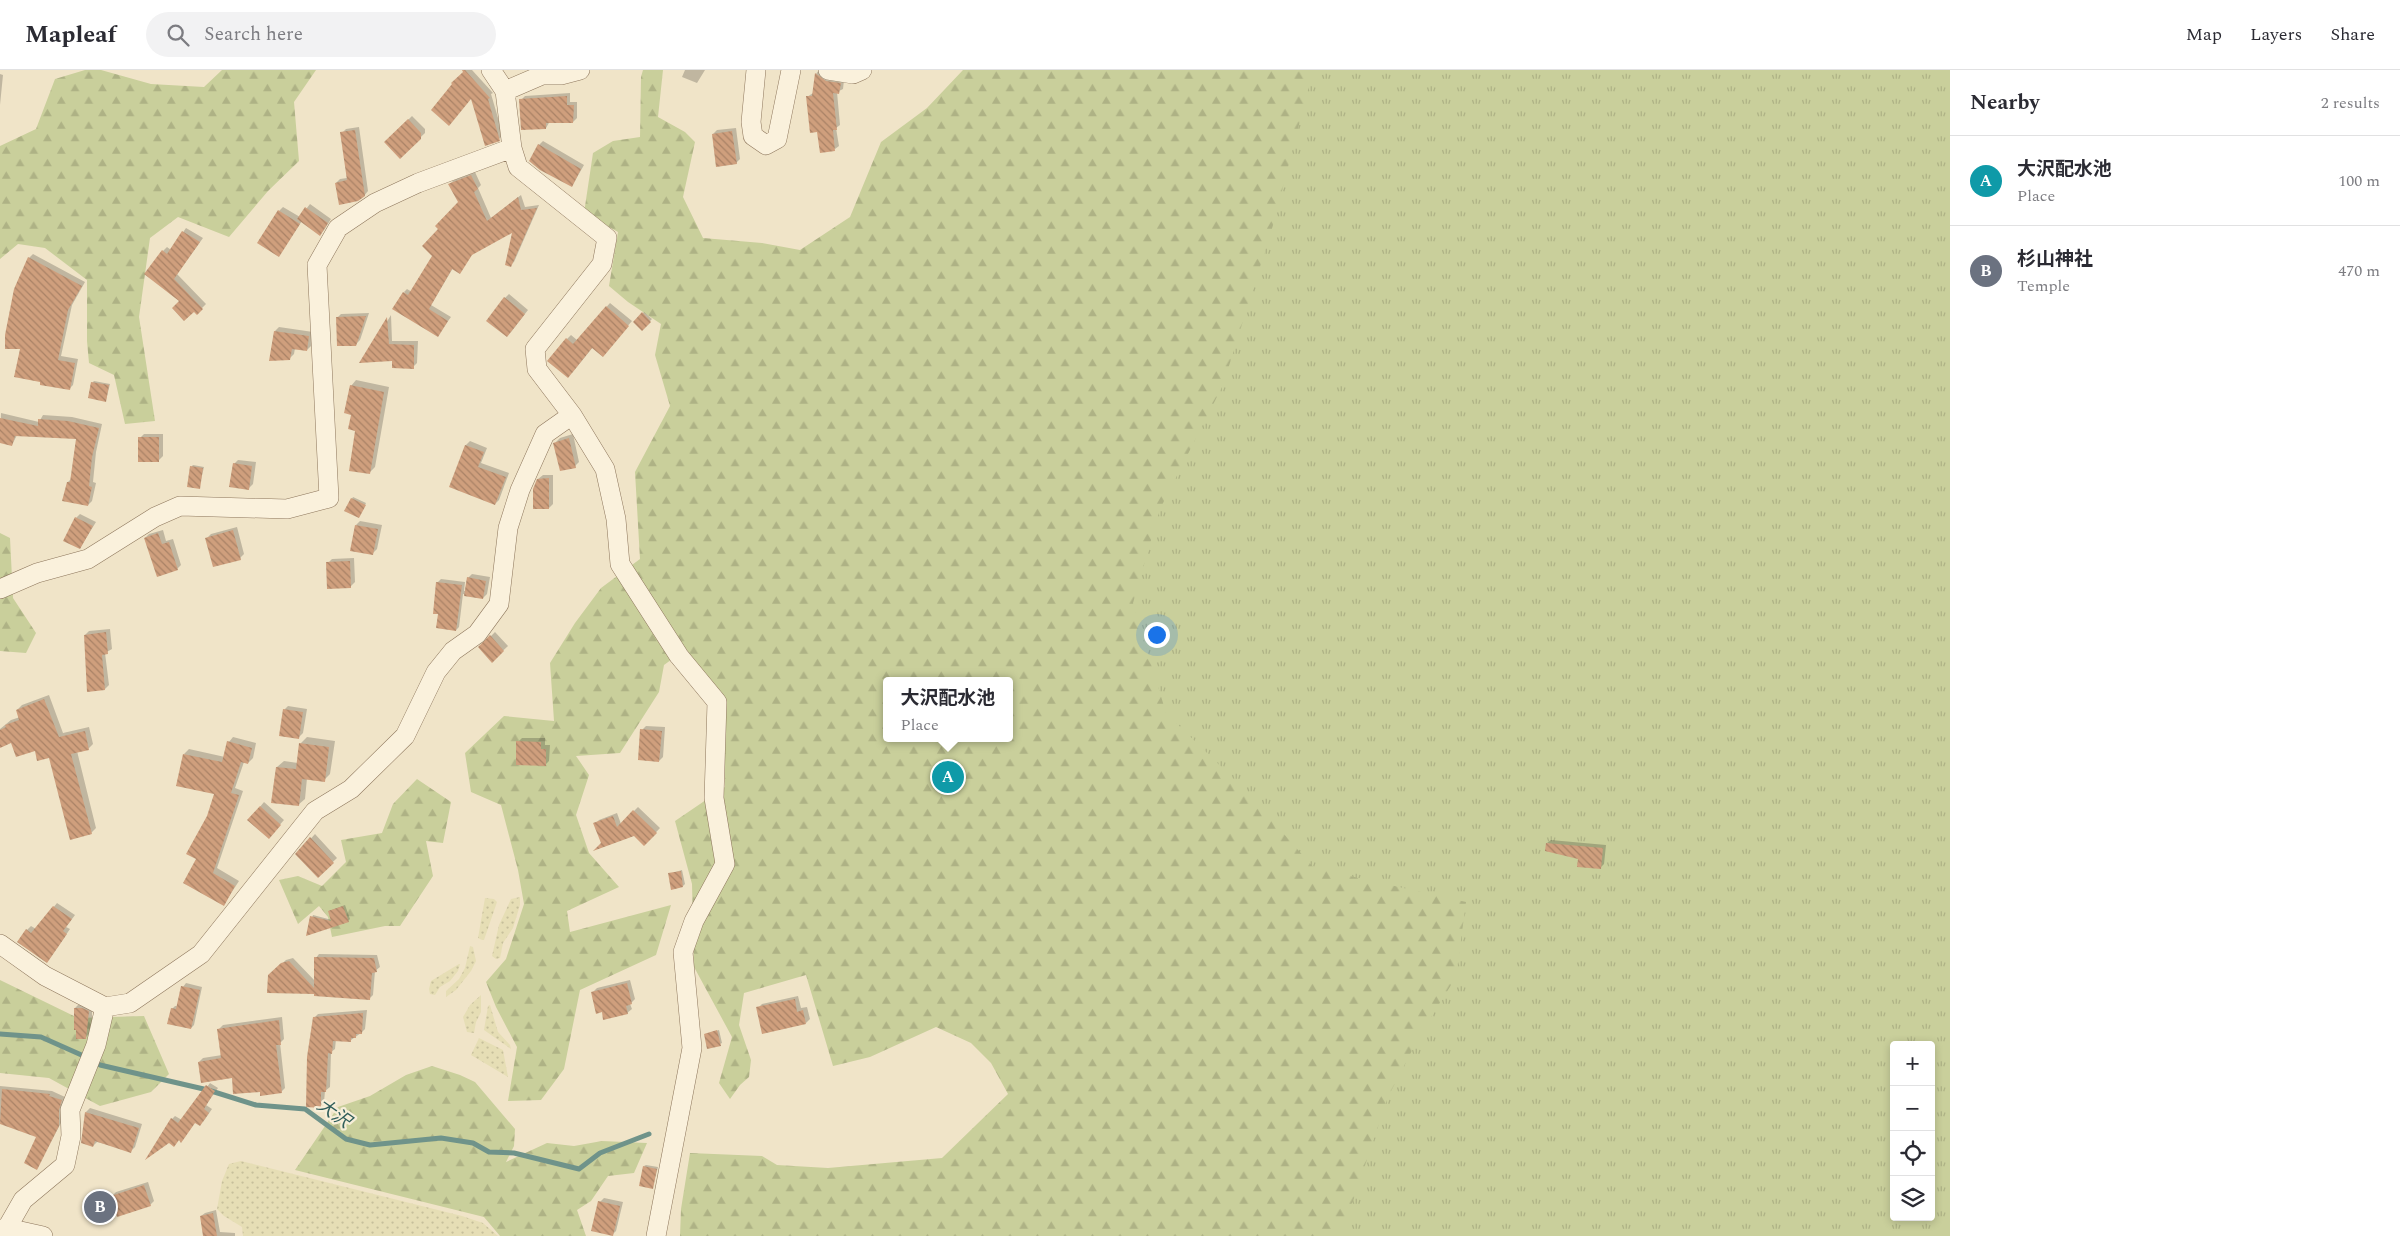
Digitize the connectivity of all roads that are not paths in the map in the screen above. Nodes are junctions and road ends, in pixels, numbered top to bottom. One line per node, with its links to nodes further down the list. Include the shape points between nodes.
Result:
1 (491, 70): 7 (street)
2 (580, 70): 7 (street, via 542,75)
3 (756, 70): 4 (street, via 752,129 753,136 766,145 777,139)
4 (791, 70)
5 (828, 70): 6 (street, via 853,74)
6 (862, 70)
7 (505, 91): 8 (street)
8 (512, 148): 9 (street, via 518,166 607,238 602,264 535,349 537,369); 10 (street, via 418,183 375,203 338,228 316,265 329,498 287,508 180,506 155,517 88,559 36,573)
9 (572, 415): 12 (street, via 545,434 520,490 508,528 499,604 477,634 453,651 436,672 405,736 351,790 316,811 201,954 130,1003); 15 (street, via 605,469 616,519 620,564 679,656 718,702 714,798 725,864 694,921 683,952 692,1048)
10 (0, 589)
11 (0, 944): 12 (street, via 45,976)
12 (105, 1006): 13 (street, via 96,1045 70,1110 66,1165 23,1200)
13 (4, 1229): 14 (street)
14 (43, 1236)
15 (656, 1236)

